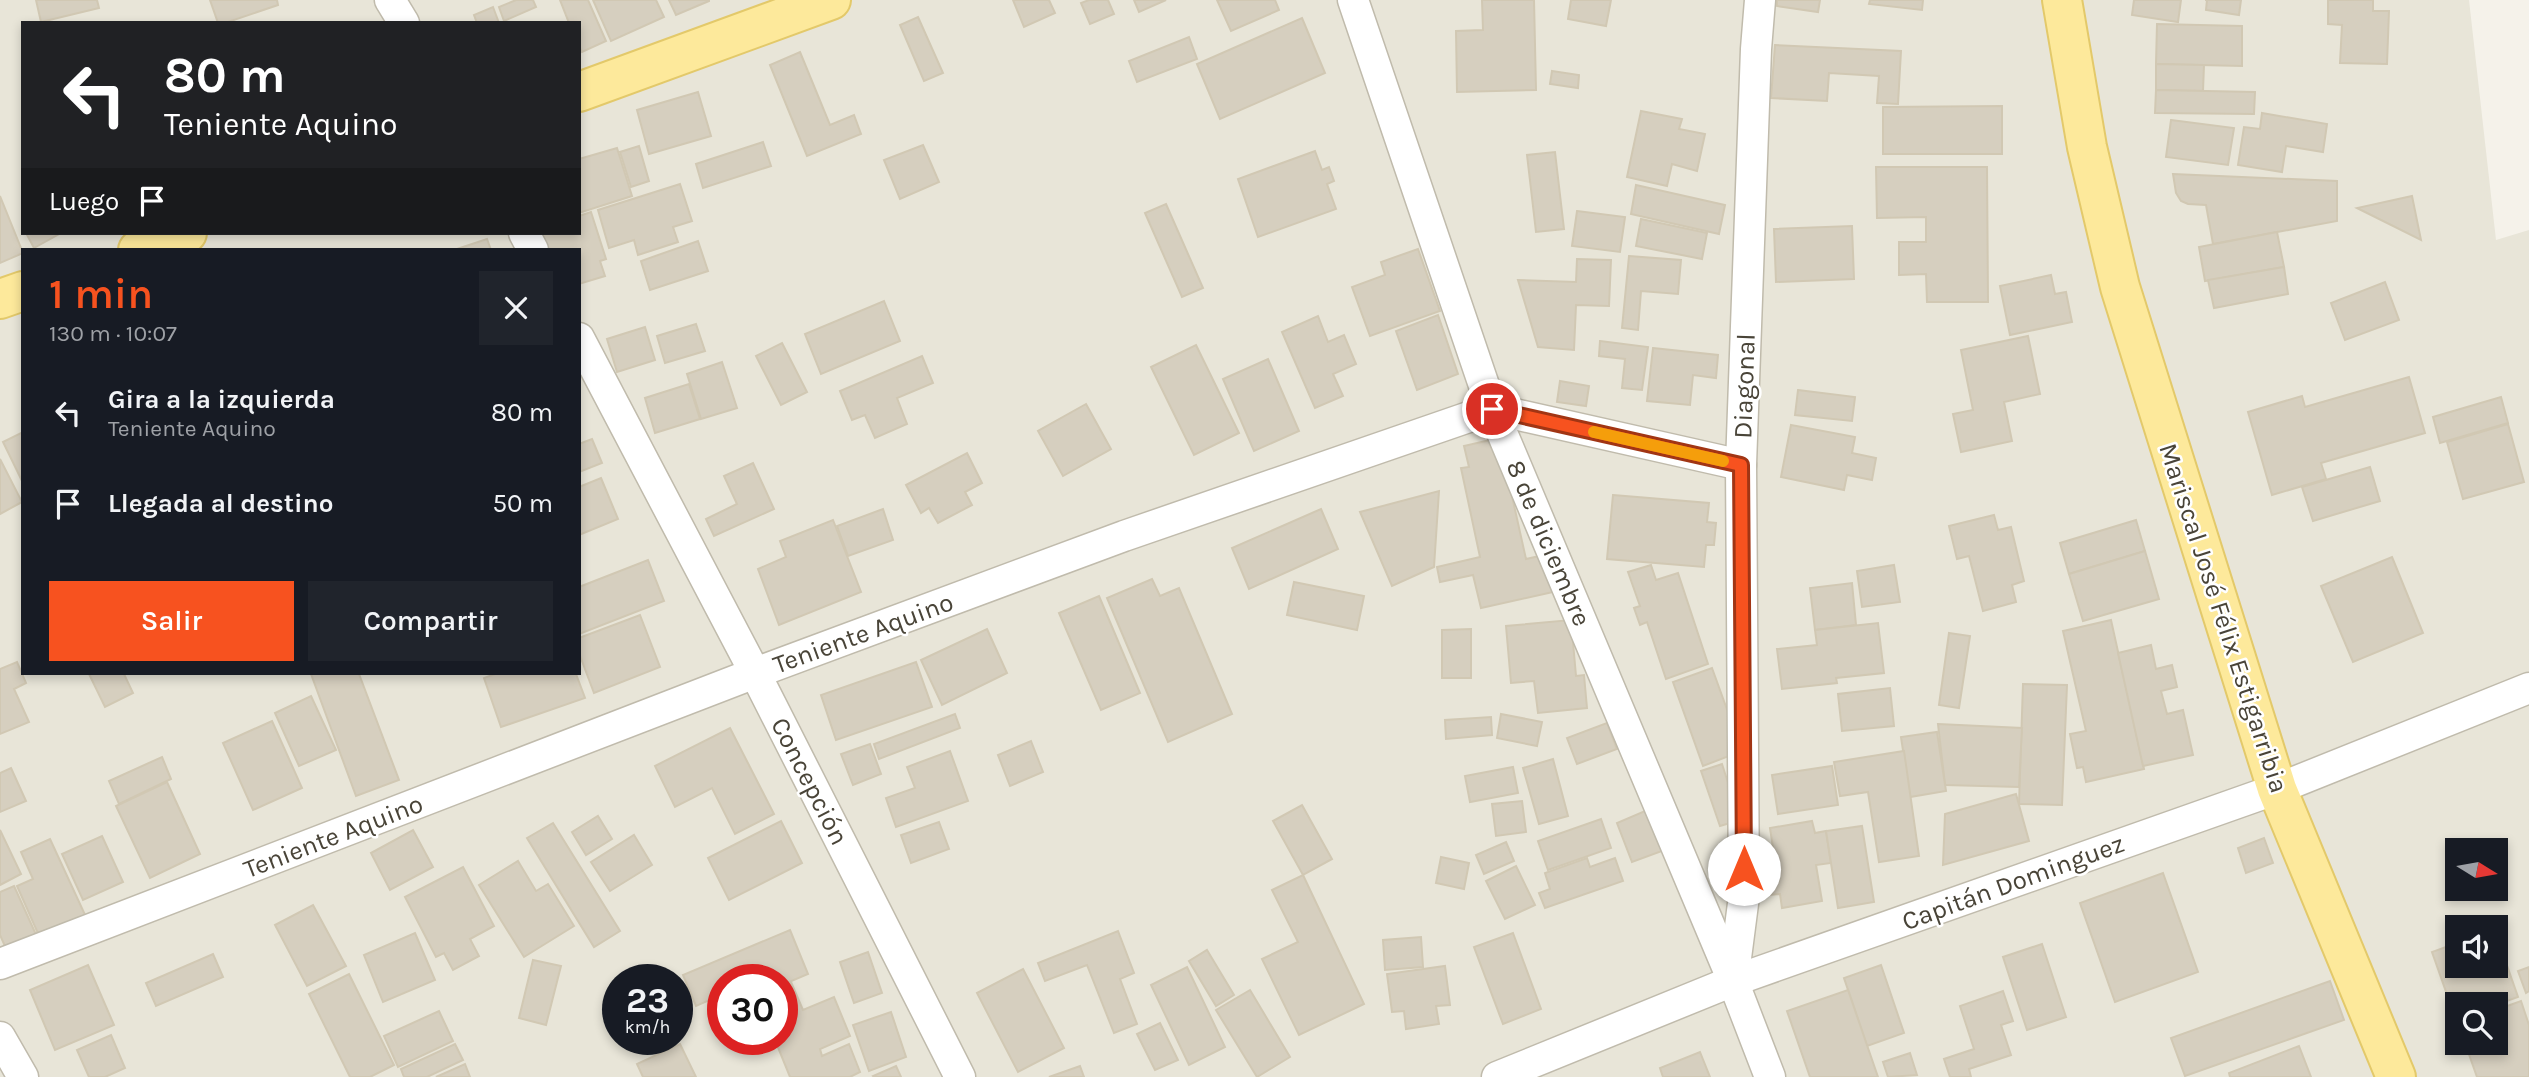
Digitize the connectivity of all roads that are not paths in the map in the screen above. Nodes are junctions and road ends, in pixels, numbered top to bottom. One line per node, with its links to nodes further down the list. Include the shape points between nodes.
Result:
1 (390, 0): 6 (street)
2 (831, 0): 7 (main road)
3 (1353, 0): 13 (street, 8 de diciembre)
4 (1760, 0): 14 (street, Diagonal)
5 (2062, 0): 17 (main road, Mariscal José Félix Estigarribia, via 2087,147 2120,287)
6 (403, 21)
7 (581, 91)
8 (181, 235): 9 (main road)
9 (144, 248)
10 (21, 292): 11 (main road)
11 (0, 299)
12 (581, 342): 15 (street, Concepción)
13 (1492, 409): 14 (street); 15 (street, Teniente Aquino, via 1124,536); 19 (street, 8 de diciembre)
14 (1741, 465): 19 (street, Diagonal, via 1744,896)
15 (755, 673): 18 (street, Teniente Aquino); 22 (street, Concepción)
16 (2529, 688): 17 (street, Capitán Dominguez)
17 (2277, 789): 19 (street, Capitán Dominguez); 25 (main road, Mariscal José Félix Estigarribia)
18 (0, 964)
19 (1733, 981): 23 (street, Capitán Dominguez); 24 (street, 8 de diciembre)
20 (0, 1037): 21 (street)
21 (23, 1077)
22 (960, 1077)
23 (1497, 1077)
24 (1770, 1077)
25 (2396, 1077)

